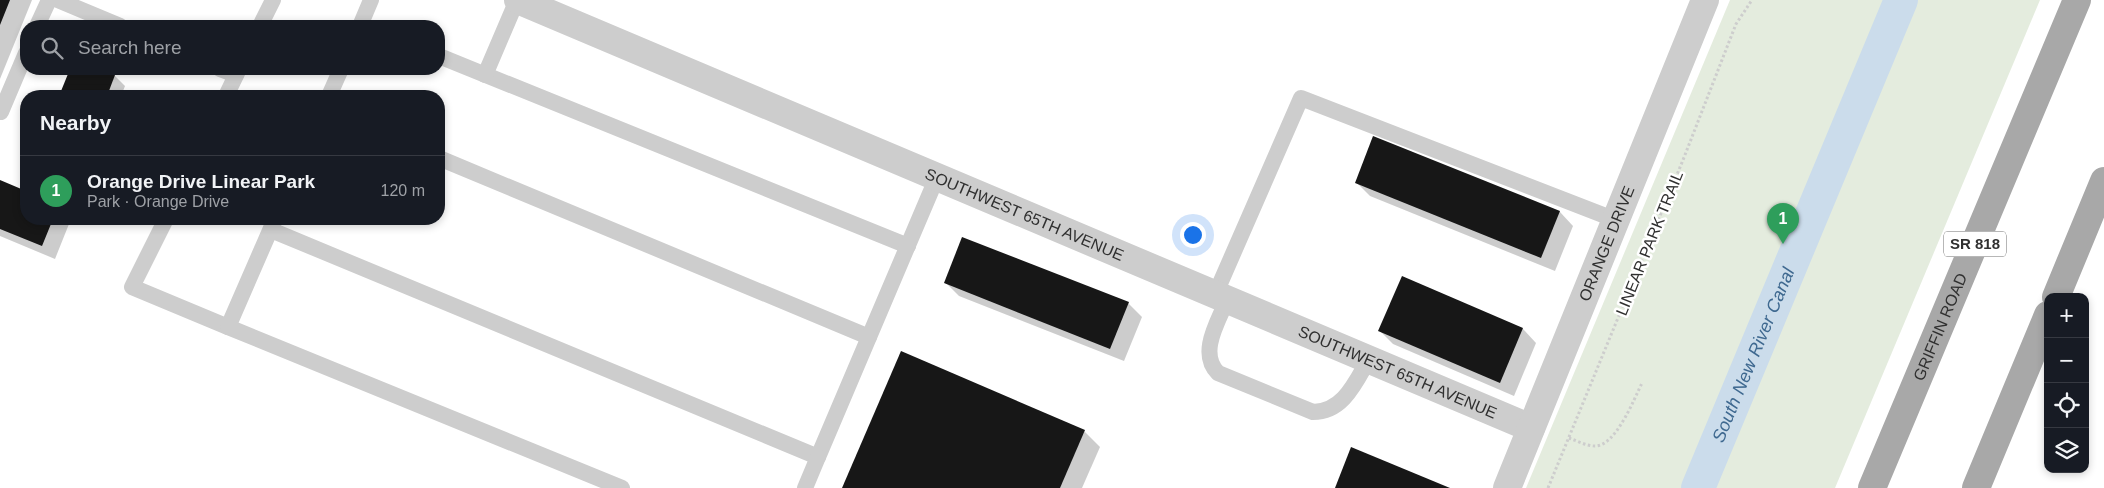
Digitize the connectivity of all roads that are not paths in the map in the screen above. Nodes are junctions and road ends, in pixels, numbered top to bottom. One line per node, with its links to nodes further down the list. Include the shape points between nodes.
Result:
1 (49, 0): 8 (lane)
2 (58, 0): 9 (lane)
3 (272, 0): 10 (lane)
4 (371, 0): 11 (lane)
5 (517, 0): 16 (lane); 21 (street, SOUTHWEST 65TH AVENUE)
6 (1705, 0): 23 (street, ORANGE DRIVE)
7 (2077, 0): 39 (main road, GRIFFIN ROAD / SR 818)
8 (41, 20)
9 (106, 20)
10 (263, 20)
11 (364, 20)
12 (445, 58): 16 (lane)
13 (20, 67): 19 (lane)
14 (236, 75): 17 (lane)
15 (338, 75): 18 (lane)
16 (485, 75): 27 (lane)
17 (229, 90)
18 (332, 90)
19 (1, 112)
20 (445, 160): 32 (lane)
21 (937, 177): 27 (lane); 29 (street, SOUTHWEST 65TH AVENUE)
22 (2104, 181): 28 (main road)
23 (1616, 220): 29 (lane, via 1301,98); 34 (street, ORANGE DRIVE)
24 (163, 225): 31 (lane, via 132,287)
25 (273, 225): 31 (lane)
26 (275, 225): 35 (lane)
27 (908, 246): 32 (lane)
28 (2058, 293)
29 (1221, 297): 33 (street, SOUTHWEST 65TH AVENUE); 33 (lane, via 1209,352 1211,366 1218,373 1313,412 1324,412 1347,396)
30 (2044, 325): 40 (main road)
31 (228, 327): 36 (lane)
32 (869, 337): 35 (lane)
33 (1369, 359): 34 (street, SOUTHWEST 65TH AVENUE)
34 (1532, 428): 38 (street, ORANGE DRIVE)
35 (818, 458): 37 (lane)
36 (622, 488)
37 (805, 488)
38 (1507, 488)
39 (1872, 488)
40 (1976, 488)

